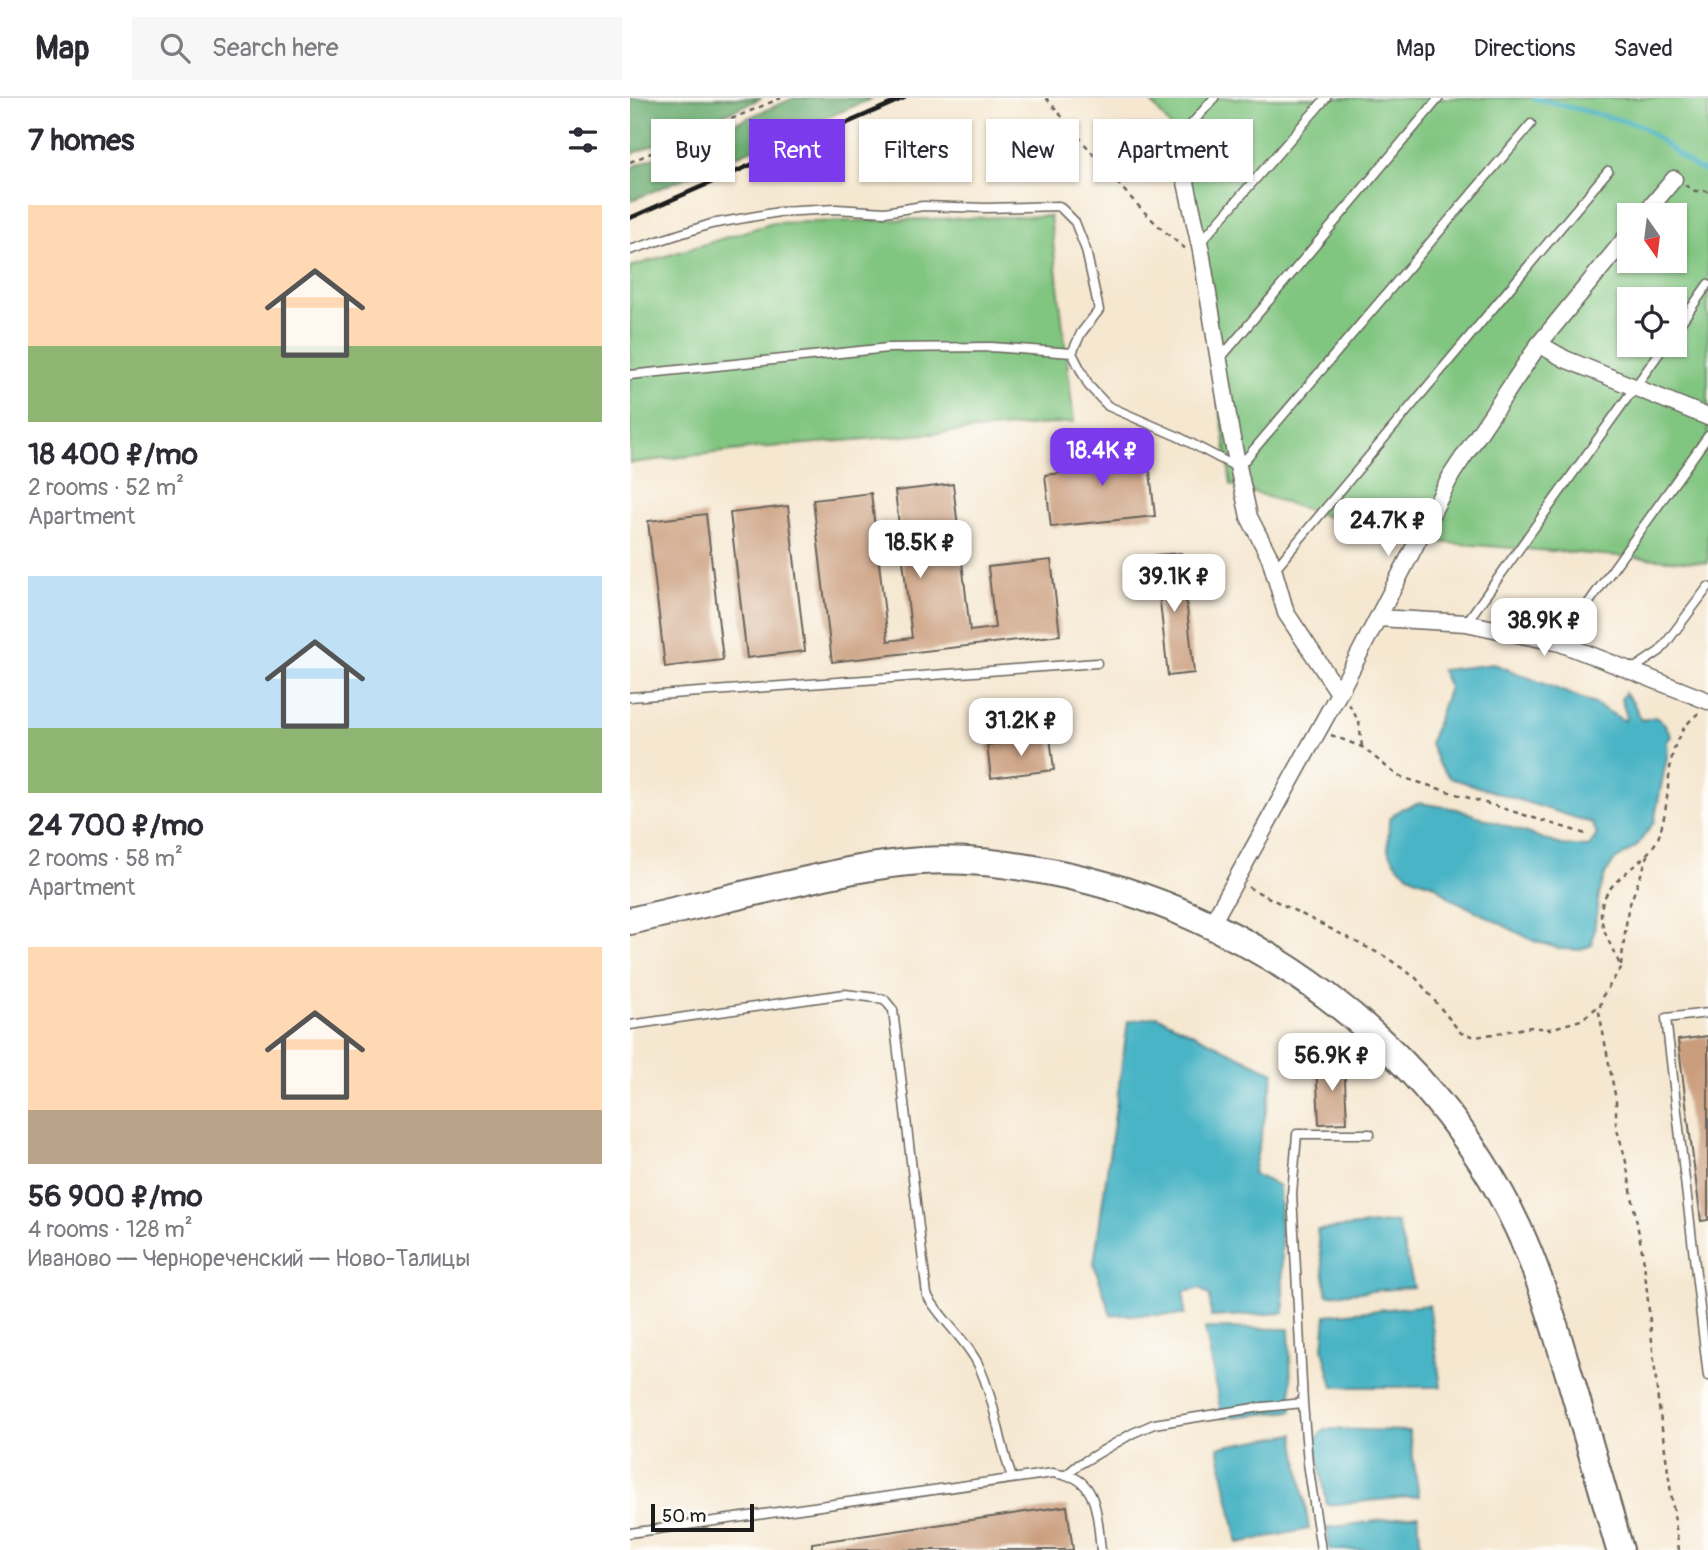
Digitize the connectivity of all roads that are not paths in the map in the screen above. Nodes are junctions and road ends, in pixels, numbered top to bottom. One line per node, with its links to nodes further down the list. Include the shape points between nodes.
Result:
1 (1214, 98): 4 (lane)
2 (1326, 98): 10 (lane)
3 (1439, 98): 18 (lane)
4 (1196, 119)
5 (1531, 124): 23 (lane)
6 (1608, 172): 24 (lane)
7 (1674, 179): 9 (street)
8 (1186, 182): 10 (street)
9 (1654, 203)
10 (1199, 244): 18 (street)
11 (1617, 249): 15 (street)
12 (630, 250): 16 (lane, via 711,224 779,212 1059,206 1075,222 1086,250 1099,310)
13 (1708, 284): 14 (lane)
14 (1687, 314)
15 (1539, 344): 20 (street); 26 (street, via 1452,474)
16 (1072, 353): 19 (lane, via 991,347 888,348); 23 (lane, via 1089,386 1108,406)
17 (1656, 357): 20 (lane)
18 (1219, 360): 23 (street)
19 (630, 375)
20 (1635, 387): 21 (street); 27 (lane)
21 (1708, 417)
22 (1708, 436): 28 (lane)
23 (1238, 468): 24 (street, via 1249,517)
24 (1273, 571): 31 (street, via 1286,613)
25 (1708, 587): 30 (lane, via 1660,651)
26 (1378, 618): 27 (street); 31 (street)
27 (1466, 623): 28 (street)
28 (1560, 643): 30 (street)
29 (1097, 663): 32 (lane)
30 (1630, 671): 33 (street)
31 (1339, 693): 35 (street)
32 (630, 697)
33 (1705, 706)
34 (630, 921): 35 (main road, via 830,874 920,861 967,860 1098,883 1168,905)
35 (1211, 925): 46 (main road, via 1310,983 1361,1024 1437,1101 1467,1142 1516,1224 1542,1285)
36 (1708, 1013): 39 (lane, via 1666,1018)
37 (630, 1025): 42 (lane, via 845,994 884,999 893,1010 927,1294 977,1364)
38 (1370, 1134): 40 (lane, via 1297,1134 1292,1194)
39 (1708, 1376)
40 (1303, 1403): 41 (lane, via 1154,1424); 45 (lane)
41 (1065, 1476): 42 (lane); 44 (lane, via 1077,1479 1090,1492)
42 (1012, 1478): 43 (lane)
43 (630, 1533)
44 (1101, 1550)
45 (1321, 1550)
46 (1620, 1550)

